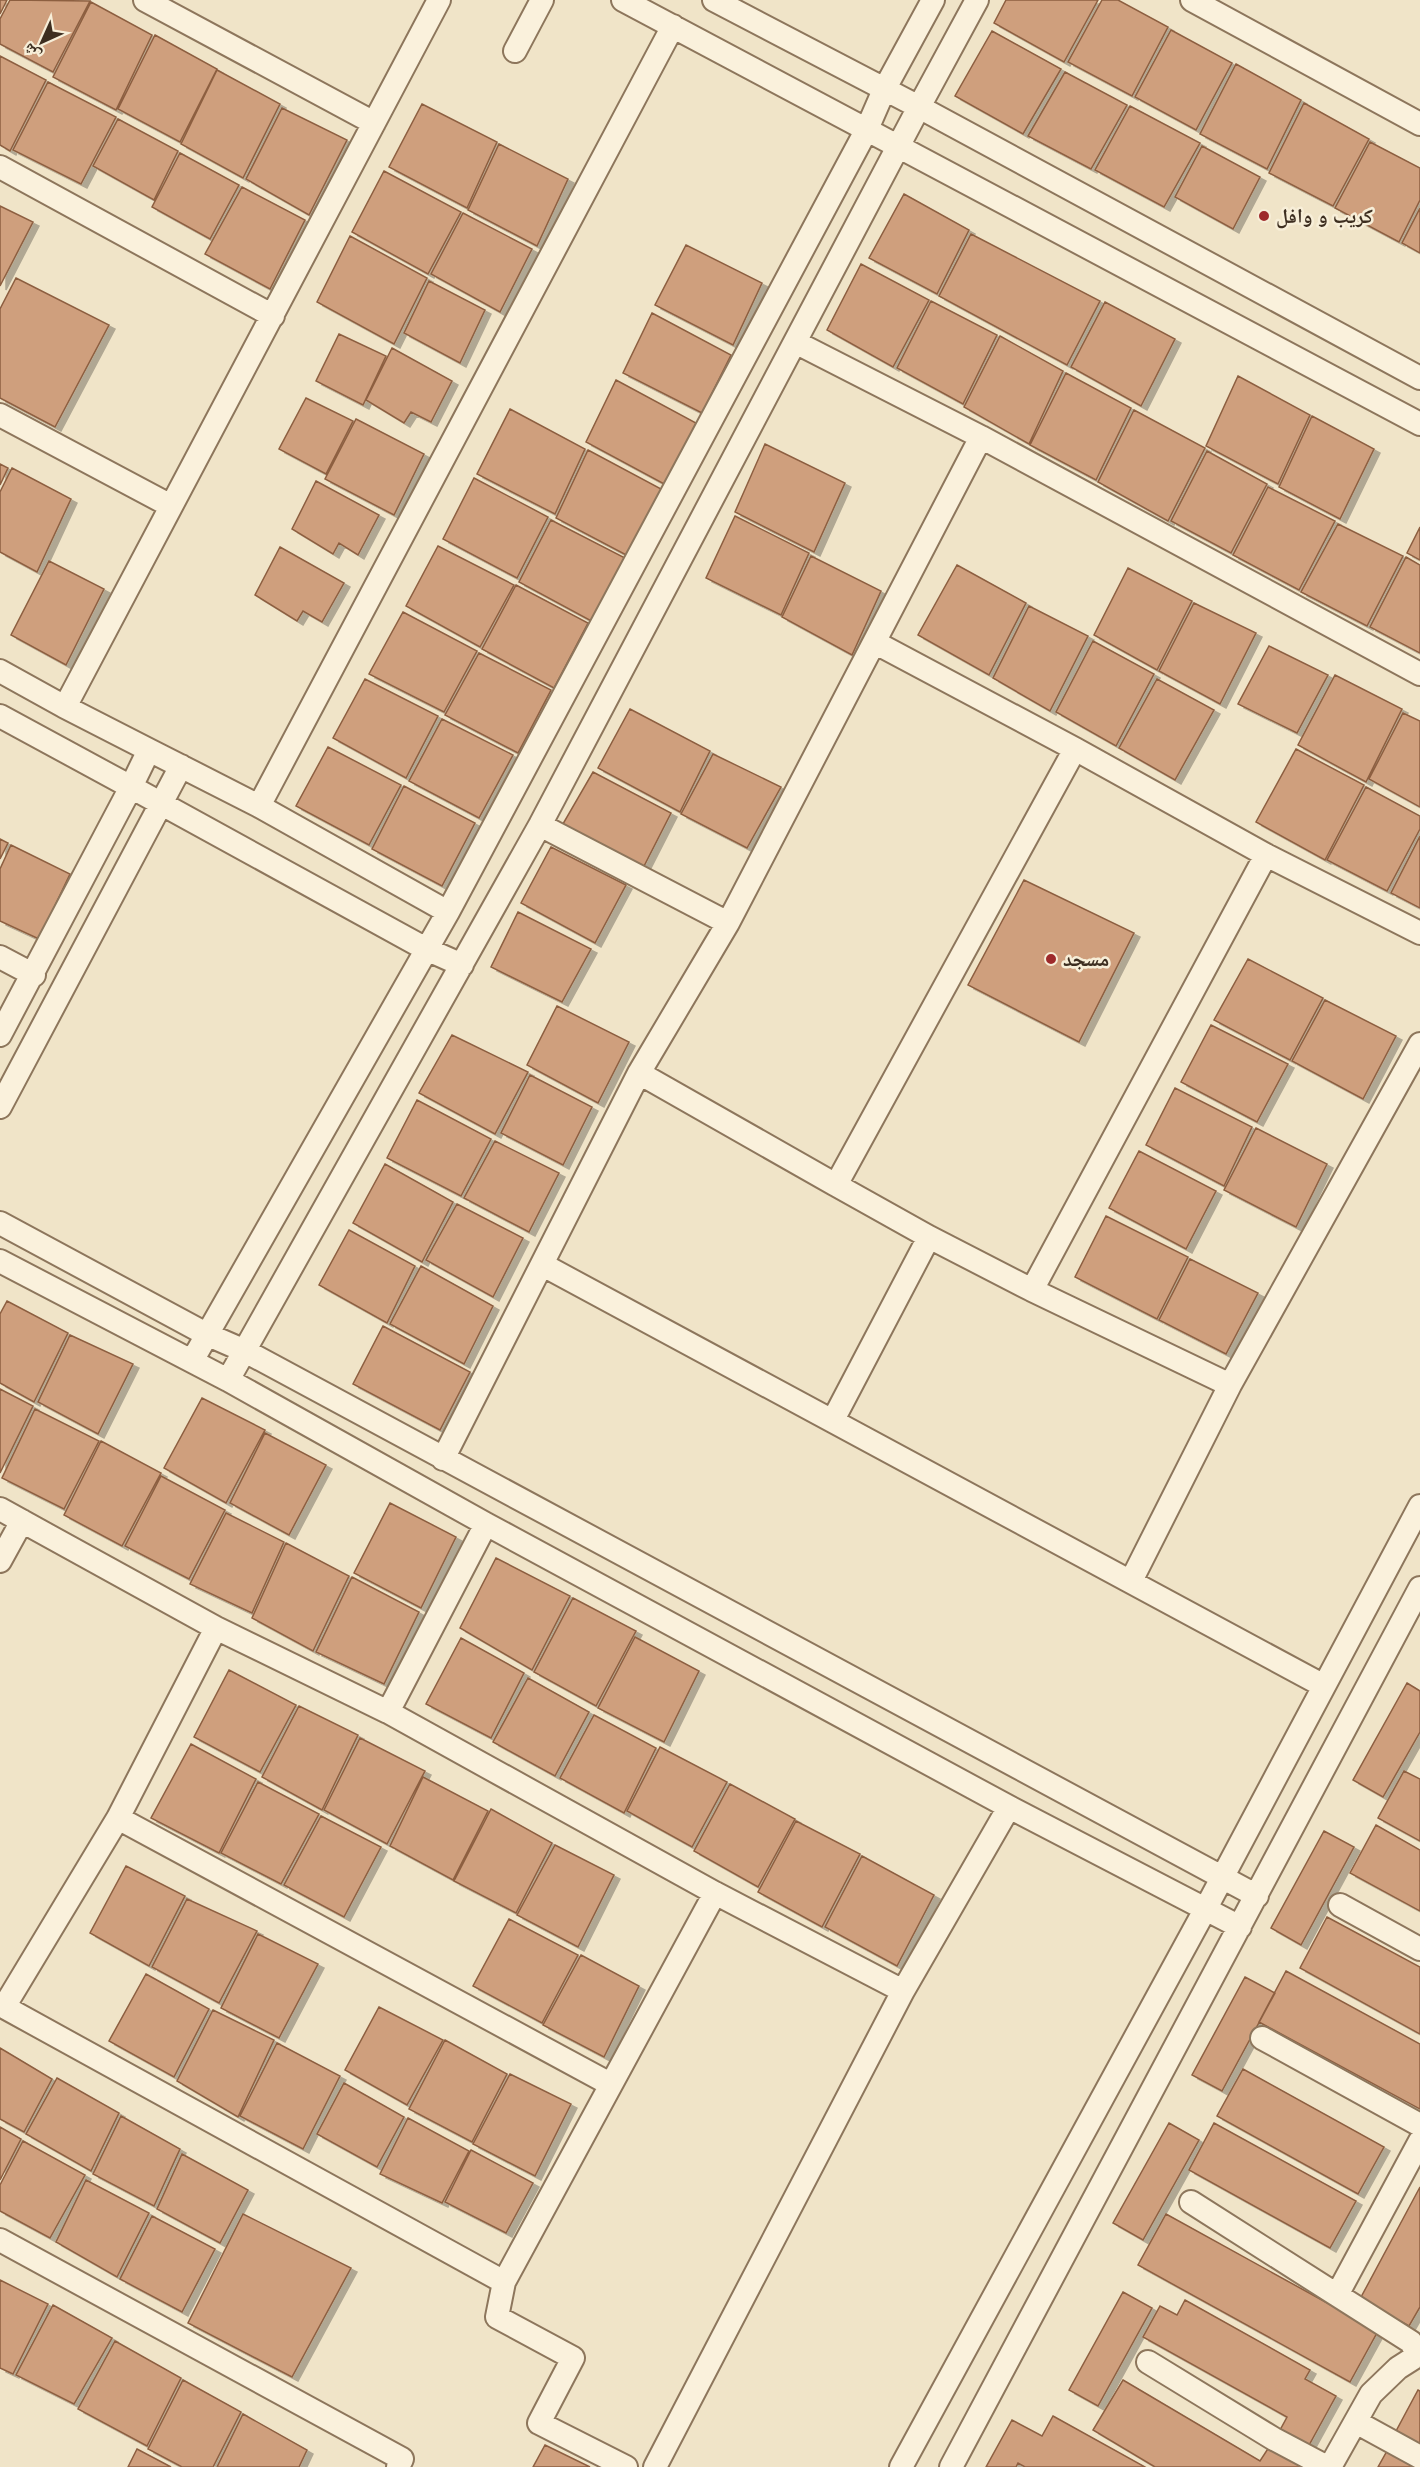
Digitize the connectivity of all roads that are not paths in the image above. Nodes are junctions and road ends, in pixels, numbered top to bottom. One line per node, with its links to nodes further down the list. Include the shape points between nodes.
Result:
1 (145, 0): 14 (street)
2 (439, 0): 14 (street)
3 (542, 0): 11 (street)
4 (623, 0): 10 (street)
5 (714, 0): 12 (street)
6 (933, 0): 12 (street)
7 (977, 0): 13 (street)
8 (1192, 0): 9 (street)
9 (1219, 7): 15 (street)
10 (673, 26): 16 (street); 36 (street)
11 (515, 51)
12 (884, 90): 13 (street); 16 (street)
13 (919, 107): 17 (street); 21 (street)
14 (374, 123): 19 (street)
15 (1420, 124)
16 (867, 129): 17 (street); 39 (street)
17 (898, 147): 20 (street); 23 (street)
18 (0, 167): 19 (street)
19 (273, 316): 25 (street)
20 (795, 342): 24 (street); 37 (street)
21 (1420, 378)
22 (0, 415): 25 (street)
23 (1420, 424)
24 (981, 437): 26 (street); 28 (street)
25 (171, 506): 29 (street)
26 (876, 643): 31 (street); 40 (street)
27 (0, 672): 29 (street)
28 (1420, 674)
29 (65, 706): 32 (street)
30 (0, 716): 34 (street)
31 (1075, 749): 38 (street); 50 (street)
32 (149, 750): 33 (street); 34 (street)
33 (181, 766): 35 (street); 36 (street)
34 (131, 787): 35 (street); 45 (street)
35 (161, 804): 42 (street); 49 (street)
36 (259, 806): 39 (street)
37 (540, 825): 40 (street); 44 (street)
38 (1266, 855): 41 (street); 55 (street)
39 (448, 912): 42 (street)
40 (728, 923): 48 (street)
41 (1420, 933)
42 (426, 949): 44 (street); 56 (street)
43 (0, 957): 45 (street)
44 (462, 965): 57 (street)
45 (33, 975): 46 (street)
46 (0, 1035)
47 (1420, 1044): 60 (street)
48 (639, 1073): 50 (street); 54 (street)
49 (0, 1107)
50 (836, 1185): 52 (street)
51 (0, 1223): 56 (street)
52 (929, 1237): 55 (street); 61 (street)
53 (0, 1262): 58 (street)
54 (543, 1265): 61 (street); 62 (street)
55 (1032, 1290): 60 (street)
56 (206, 1334): 57 (street); 58 (street)
57 (245, 1351): 59 (street); 62 (street)
58 (192, 1361): 59 (street)
59 (228, 1380): 66 (street)
60 (1230, 1385): 68 (street)
61 (833, 1420): 68 (street)
62 (443, 1459): 75 (street)
63 (1420, 1506): 71 (street)
64 (0, 1509): 65 (street)
65 (22, 1521): 67 (street); 70 (street)
66 (486, 1524): 72 (street); 73 (street)
67 (0, 1562)
68 (1131, 1581): 71 (street)
69 (1420, 1588): 77 (street)
70 (216, 1628): 72 (street); 74 (street)
71 (1324, 1686): 75 (street)
72 (388, 1712): 76 (street)
73 (1009, 1807): 79 (street); 82 (street)
74 (118, 1818): 83 (street); 85 (street)
75 (1223, 1878): 77 (street); 79 (street)
76 (715, 1893): 82 (street); 85 (street)
77 (1257, 1896): 80 (street)
78 (1340, 1905): 81 (street)
79 (1206, 1908): 80 (street); 99 (street)
80 (1240, 1927): 100 (street)
81 (1420, 1949)
82 (903, 1991): 96 (street)
83 (2, 2010): 90 (street)
84 (1263, 2038): 86 (street)
85 (610, 2084): 90 (street)
86 (1420, 2124)
87 (1420, 2141): 91 (street)
88 (1191, 2202): 91 (street)
89 (0, 2240): 97 (street, via 402,2459)
90 (504, 2282): 98 (street, via 497,2317 573,2358 539,2423)
91 (1337, 2295): 92 (street, via 1411,2342)
92 (1419, 2355): 94 (street, via 1398,2368 1371,2394)
93 (1148, 2362): 101 (street, via 1274,2439)
94 (1356, 2422): 95 (street); 101 (street)
95 (1420, 2457)
96 (660, 2465)
97 (398, 2467)
98 (626, 2467)
99 (901, 2467)
100 (951, 2467)
101 (1329, 2467)

